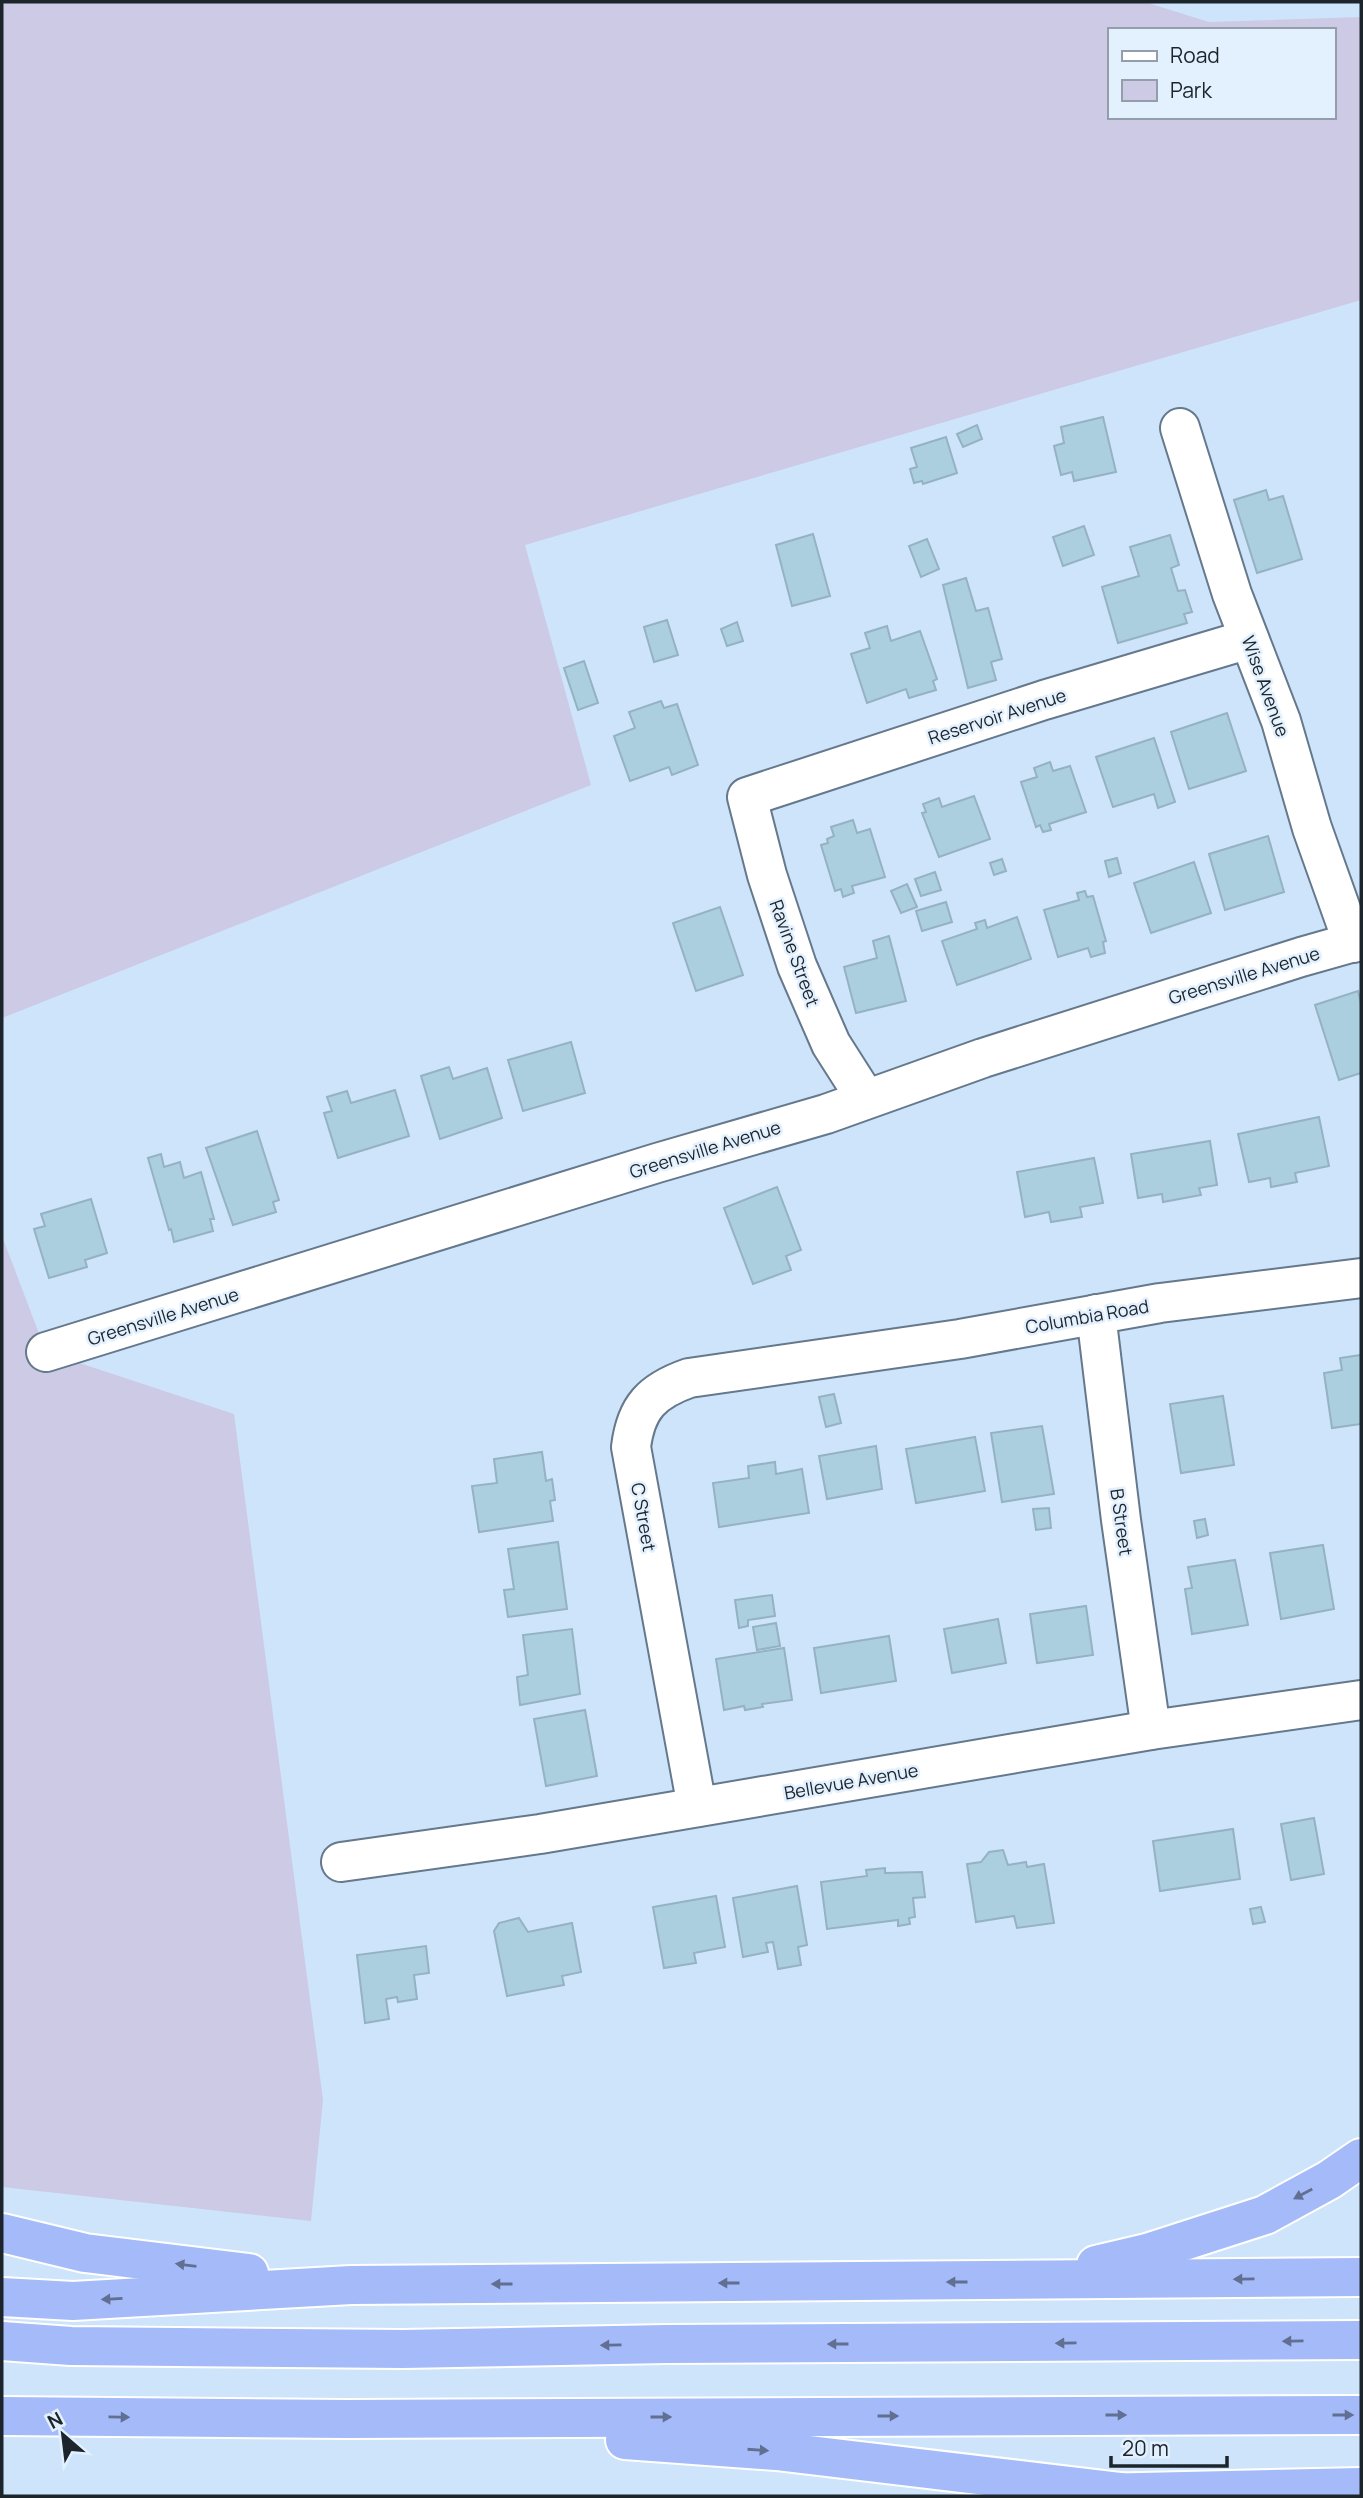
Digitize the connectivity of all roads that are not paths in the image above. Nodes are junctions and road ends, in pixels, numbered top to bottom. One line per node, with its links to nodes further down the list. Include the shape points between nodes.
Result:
1 (1180, 428): 2 (street, Wise Avenue)
2 (1249, 639): 3 (street, Reservoir Avenue); 4 (street, Wise Avenue, via 1281,721 1312,828)
3 (747, 797): 5 (street, Ravine Street, via 797,966 831,1044)
4 (1357, 942): 5 (street, Greensville Avenue)
5 (866, 1099): 8 (street, Greensville Avenue)
6 (1361, 1278): 7 (street, Columbia Road)
7 (1096, 1314): 9 (street, Columbia Road); 11 (street, B Street)
8 (46, 1352)
9 (814, 1360): 12 (street, C Street, via 690,1378 665,1387 646,1404 634,1427 631,1447)
10 (1361, 1700): 11 (street, Bellevue Avenue)
11 (1151, 1730): 12 (street, Bellevue Avenue)
12 (697, 1807): 13 (street, Bellevue Avenue)
13 (341, 1862)
14 (1361, 2158): 17 (highway, one-way to 17, via 1265,2215 1147,2253)
15 (2, 2233): 18 (highway, one-way to 15, via 85,2253)
16 (1361, 2277): 17 (highway, one-way to 17)
17 (1025, 2281): 18 (highway, one-way to 18)
18 (351, 2285): 19 (highway, one-way to 19, via 73,2301)
19 (2, 2297)
20 (1361, 2340): 21 (highway, one-way to 21, via 403,2349 71,2346)
21 (2, 2341)
22 (1361, 2415): 24 (highway, one-way to 22)
23 (2, 2416): 24 (highway, one-way to 24)
24 (348, 2419): 26 (highway, one-way to 26, via 776,2451)
25 (1361, 2487): 26 (highway)
26 (1121, 2492): 27 (highway)
27 (959, 2496)

